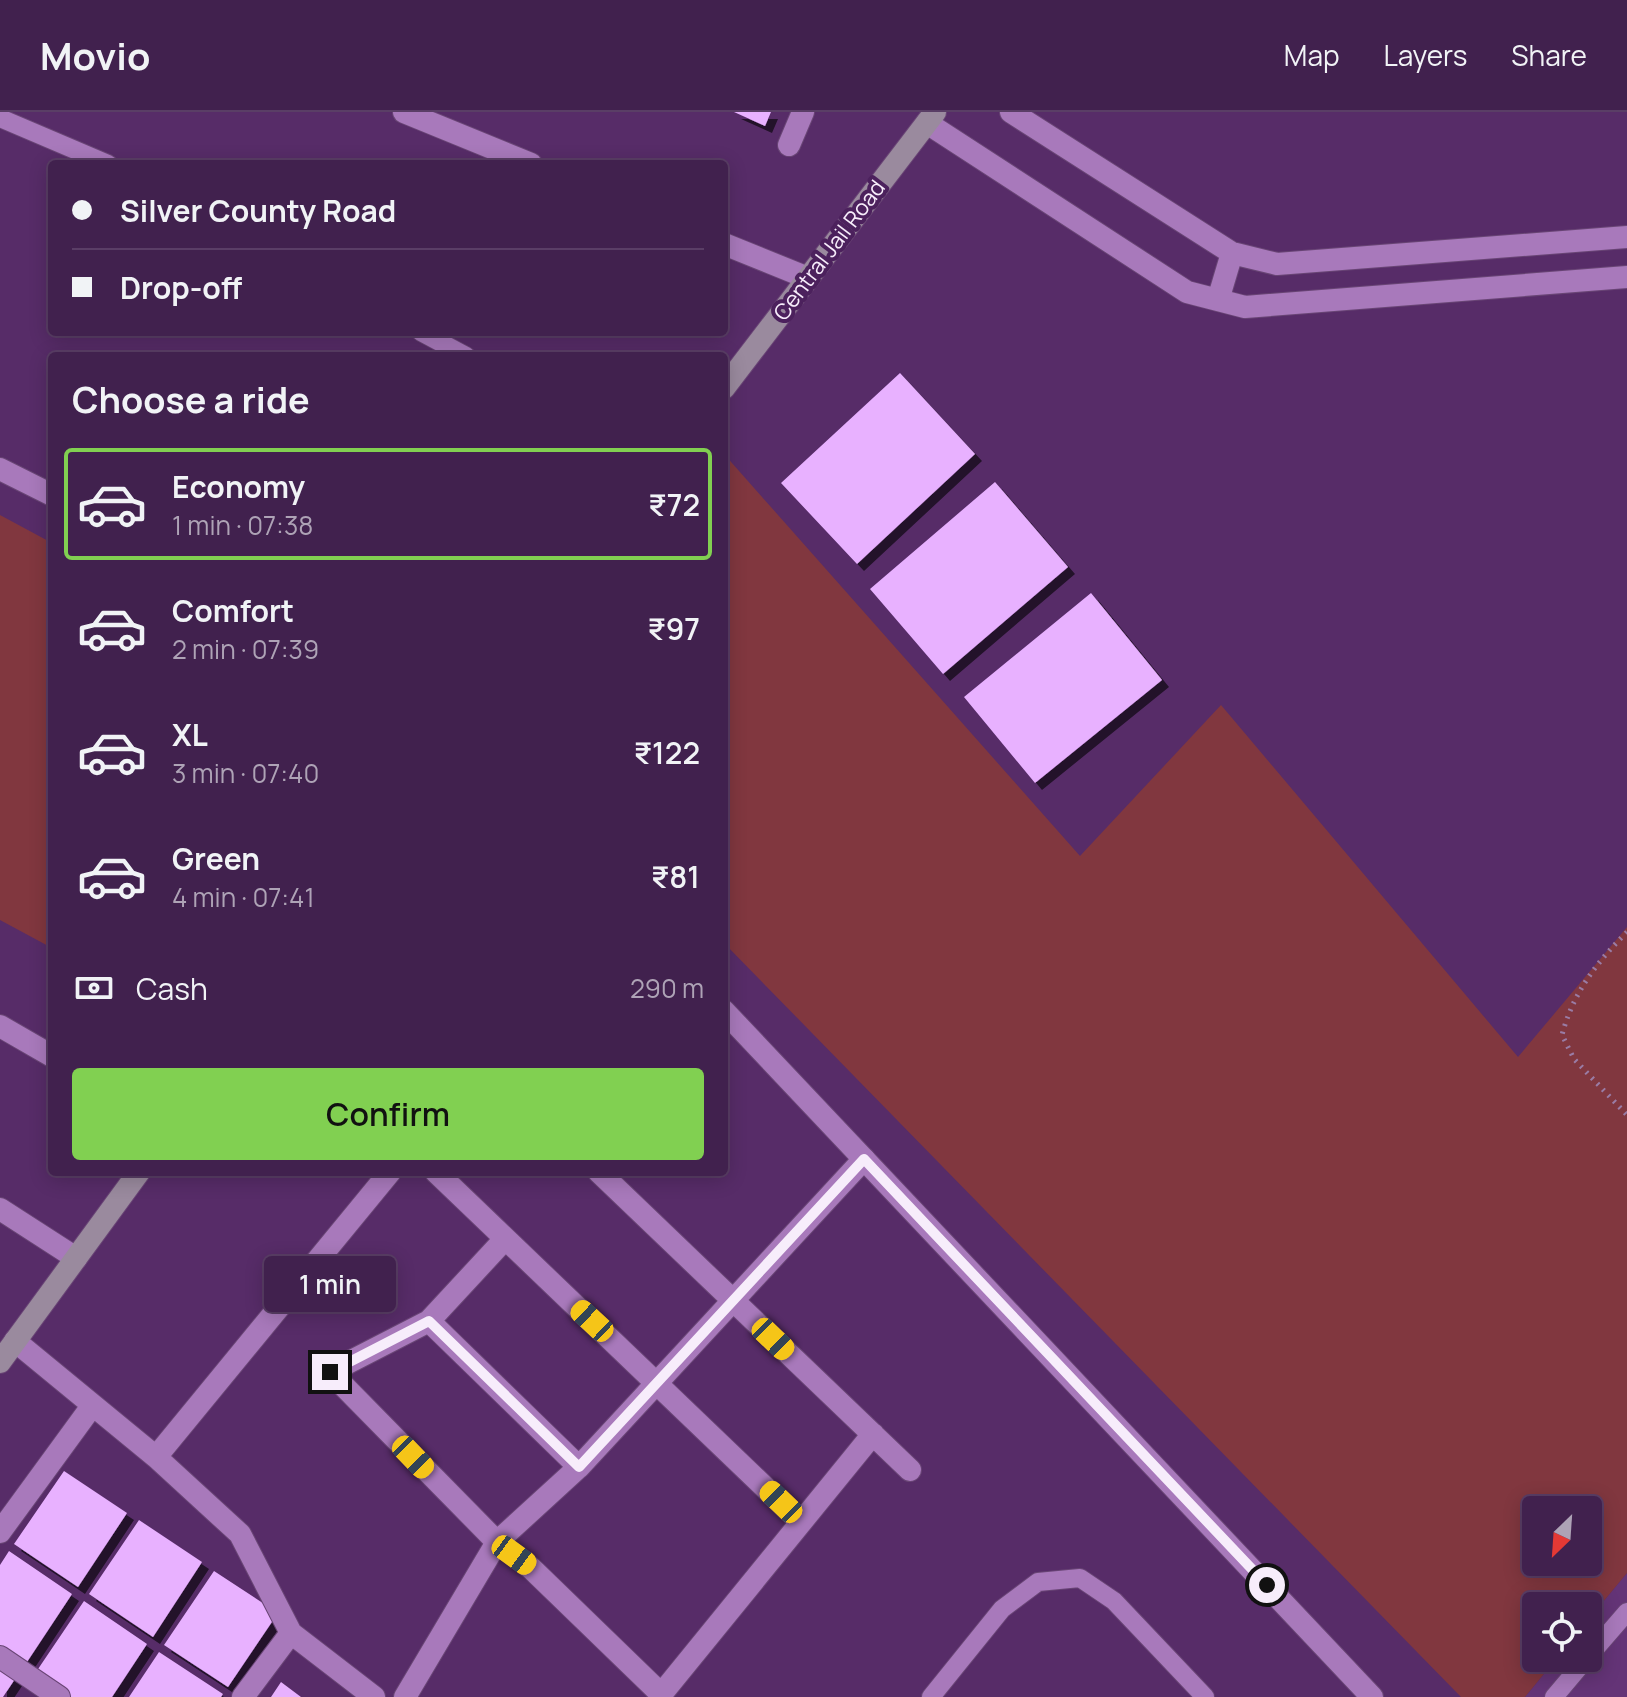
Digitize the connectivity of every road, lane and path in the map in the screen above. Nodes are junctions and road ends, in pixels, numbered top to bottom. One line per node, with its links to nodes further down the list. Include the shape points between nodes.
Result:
1 (404, 112): 8 (street)
2 (803, 112): 6 (street)
3 (1011, 112): 11 (street)
4 (931, 117): 13 (main road, Central Jail Road); 14 (street, via 1187,292)
5 (0, 118): 7 (lane)
6 (789, 145)
7 (99, 160)
8 (521, 160)
9 (1627, 237): 11 (street, via 1326,263 1277,264)
10 (728, 246): 13 (street)
11 (1232, 253): 14 (street)
12 (1627, 277): 14 (street, via 1245,307)
13 (808, 278): 17 (main road, Central Jail Road)
14 (1218, 300)
15 (428, 336): 16 (lane)
16 (458, 352)
17 (728, 383)
18 (0, 469): 19 (street)
19 (48, 493)
20 (1627, 932): 24 (path, via 1596,963 1569,1009 1562,1035 1574,1059)
21 (728, 1015): 25 (street)
22 (0, 1026): 23 (street)
23 (48, 1054)
24 (1627, 1115)
25 (864, 1159): 33 (street); 58 (street)
26 (136, 1176): 32 (main road)
27 (387, 1176): 40 (street)
28 (440, 1176): 31 (street)
29 (603, 1176): 33 (street)
30 (0, 1209): 32 (street)
31 (505, 1239): 34 (street); 37 (street)
32 (76, 1258): 35 (main road)
33 (733, 1300): 37 (street); 39 (street)
34 (429, 1321): 41 (street); 45 (street, via 330,1372)
35 (15, 1341): 36 (main road); 38 (street)
36 (0, 1362)
37 (657, 1382): 41 (street); 43 (street)
38 (92, 1406): 40 (street); 44 (street)
39 (873, 1434): 42 (street); 43 (street)
40 (156, 1457): 47 (street, via 240,1534)
41 (579, 1467): 45 (street)
42 (910, 1470)
43 (801, 1522): 51 (street)
44 (0, 1532)
45 (497, 1542): 51 (street, via 531,1568); 55 (street)
46 (1627, 1612): 48 (lane)
47 (291, 1633): 53 (street); 54 (street)
48 (1602, 1641)
49 (0, 1657): 52 (street)
50 (1576, 1672): 59 (lane)
51 (660, 1695)
52 (59, 1697)
53 (243, 1697)
54 (374, 1697)
55 (405, 1697)
56 (931, 1697): 57 (lane, via 1002,1609 1038,1582 1080,1578 1114,1601)
57 (1205, 1697)
58 (1372, 1697)
59 (1554, 1697)

